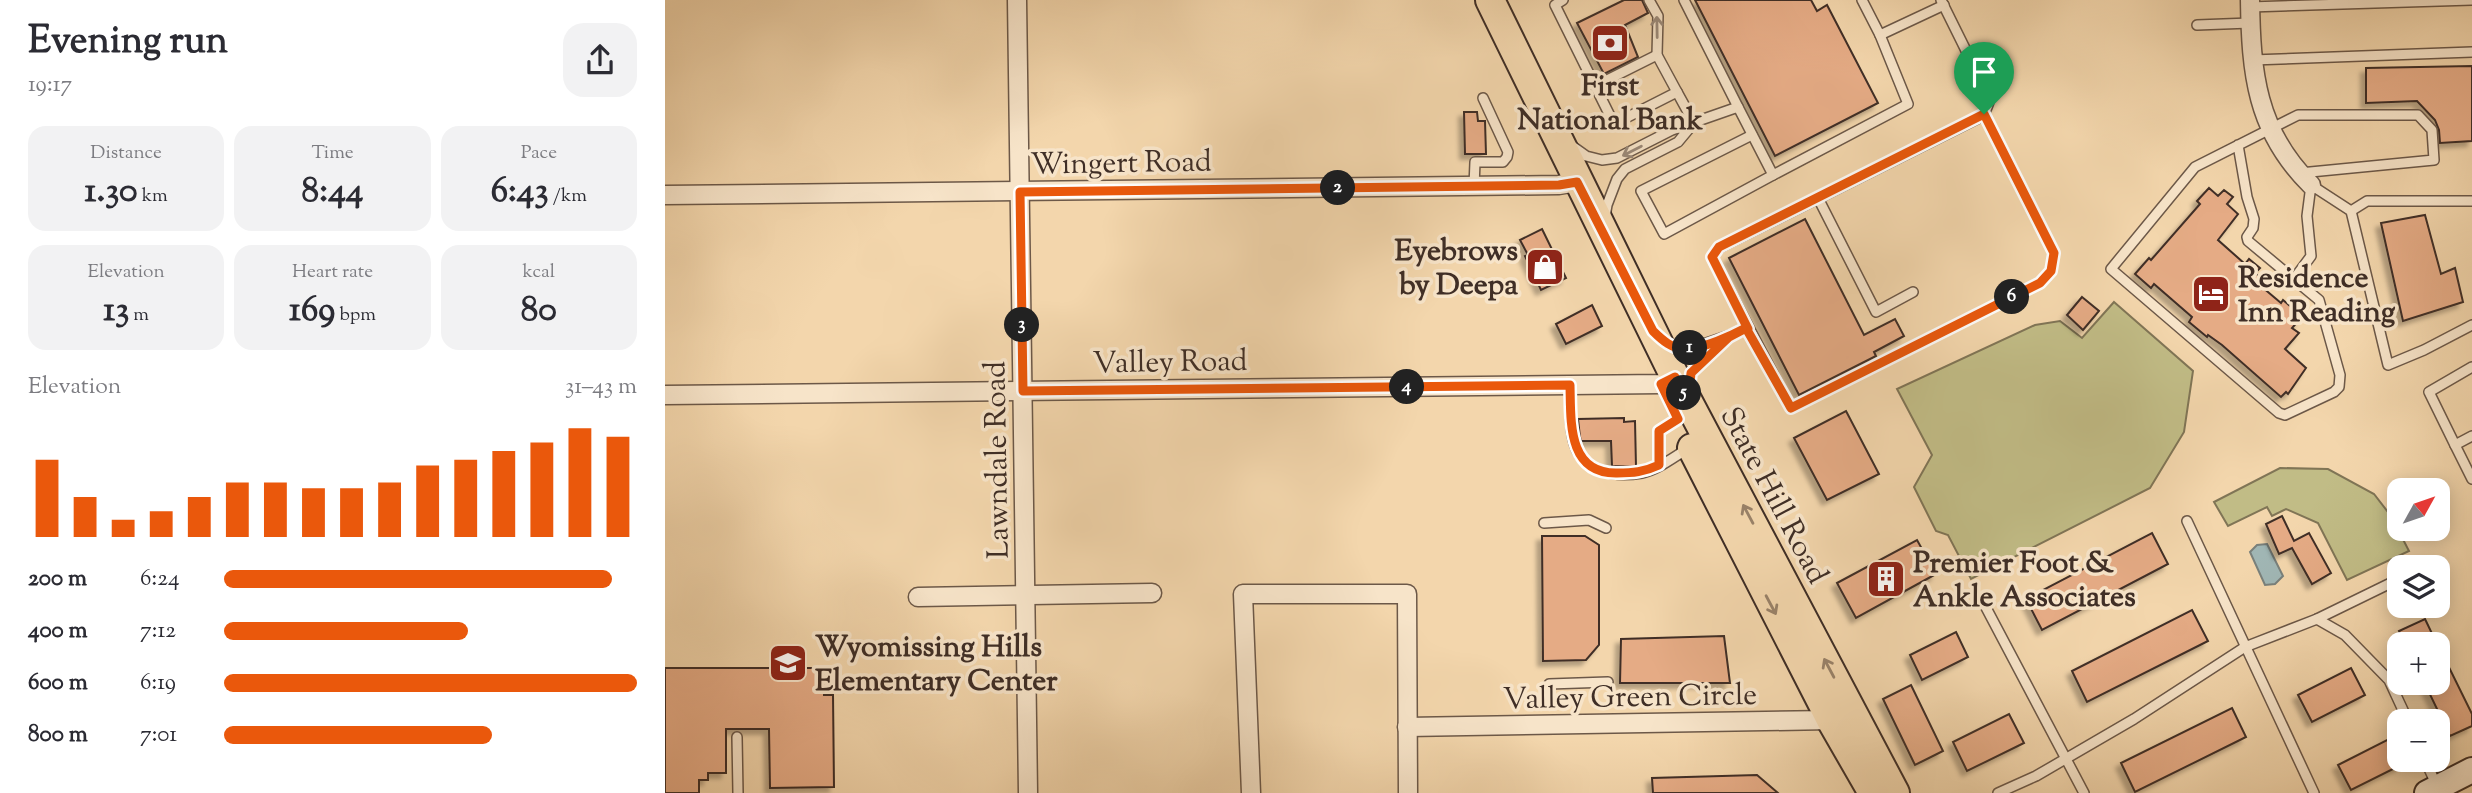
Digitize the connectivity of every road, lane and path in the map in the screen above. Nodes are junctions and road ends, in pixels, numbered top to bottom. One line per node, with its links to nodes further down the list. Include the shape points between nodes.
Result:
1 (1017, 0): 31 (street, Lawndale Road)
2 (1470, 0): 29 (main road, State Hill Road)
3 (1490, 0): 24 (main road, State Hill Road)
4 (1563, 0): 17 (lane, via 1555,5)
5 (1649, 0): 15 (lane, one-way to 5, via 1658,16)
6 (1684, 0): 20 (lane)
7 (1862, 0): 13 (lane)
8 (2472, 0): 9 (lane)
9 (2434, 1): 11 (lane)
10 (1942, 3): 13 (lane); 21 (lane, via 1990,99)
11 (2250, 10): 12 (lane); 16 (street)
12 (2197, 25)
13 (1880, 36): 27 (lane, via 1908,104)
14 (2472, 52): 16 (lane)
15 (1657, 55): 17 (lane); 18 (lane)
16 (2252, 60): 23 (street)
17 (1595, 86): 18 (lane, via 1614,124)
18 (1677, 92): 22 (lane)
19 (1483, 98): 30 (lane, via 1508,152 1503,162 1475,162)
20 (1738, 107): 22 (lane); 25 (lane)
21 (1984, 114): 33 (lane); 40 (lane, via 2054,253 2051,271 2040,283 1791,408)
22 (1694, 123): 24 (lane, one-way to 24, via 1617,158 1602,160 1586,156); 36 (lane, via 1678,142 1625,169 1607,205)
23 (2271, 128): 26 (lane); 28 (street); 28 (lane, via 2298,115 2419,115 2432,130 2434,160)
24 (1554, 132): 29 (main road, State Hill Road)
25 (1752, 135): 27 (lane); 27 (lane, via 1641,191 1664,234)
26 (2238, 145): 37 (lane, via 2254,219 2248,241); 37 (lane, via 2192,170 2111,269 2285,415 2334,392 2340,382 2322,304)
27 (1773, 175)
28 (2305, 179): 35 (lane); 37 (lane, via 2311,256)
29 (1568, 183): 30 (street, Wingert Road); 36 (main road, State Hill Road); 47 (main road, State Hill Road)
30 (1474, 186): 31 (street, Wingert Road)
31 (1020, 192): 32 (street, Wingert Road); 45 (street, Lawndale Road)
32 (665, 195)
33 (1818, 198): 38 (lane, via 1876,312); 40 (lane, via 1719,247 1712,257)
34 (2472, 201): 35 (lane, via 2367,201)
35 (2351, 211): 39 (lane, via 2388,365)
36 (1603, 233): 41 (main road, State Hill Road)
37 (2294, 279)
38 (1913, 292)
39 (2472, 325)
40 (1748, 329): 42 (lane)
41 (1653, 331): 42 (lane, via 1667,344 1686,349); 47 (main road, State Hill Road)
42 (1729, 337): 47 (lane, via 1691,373)
43 (2472, 367): 49 (lane, via 2429,392)
44 (1570, 385): 45 (street, Valley Road); 47 (street, Valley Road); 51 (lane, via 1573,441 1593,469 1643,473)
45 (1023, 391): 46 (street, Valley Road); 58 (street, Lawndale Road)
46 (665, 395)
47 (1675, 396): 50 (main road, State Hill Road); 51 (lane, via 1659,431); 66 (main road, State Hill Road, one-way to 47)
48 (2472, 436): 49 (lane)
49 (2455, 445): 52 (lane)
50 (1691, 446): 51 (lane); 66 (main road, State Hill Road, one-way to 66)
51 (1659, 465)
52 (2472, 479)
53 (2187, 521): 62 (lane)
54 (1544, 523): 55 (lane, via 1589,520)
55 (1606, 528)
56 (2387, 585): 61 (lane)
57 (1152, 593): 58 (street)
58 (1025, 594): 59 (street); 74 (street, Lawndale Road)
59 (918, 597)
60 (1982, 600): 69 (lane)
61 (2318, 619): 62 (lane); 65 (lane, via 2344,635 2389,680)
62 (2245, 647): 69 (lane); 81 (lane)
63 (1608, 682): 64 (lane)
64 (1549, 684)
65 (2402, 709)
66 (1842, 717): 67 (street, Valley Green Circle); 77 (main road, State Hill Road); 78 (main road, State Hill Road)
67 (1407, 727): 75 (street, via 1407,594 1243,594); 76 (street)
68 (737, 737): 73 (lane)
69 (2066, 758): 79 (lane); 80 (lane)
70 (2472, 770): 72 (main road)
71 (2428, 772): 72 (lane)
72 (2432, 790)
73 (737, 793)
74 (1027, 793)
75 (1251, 793)
76 (1408, 793)
77 (1873, 793)
78 (1895, 793)
79 (1998, 793)
80 (2084, 793)
81 (2314, 793)

